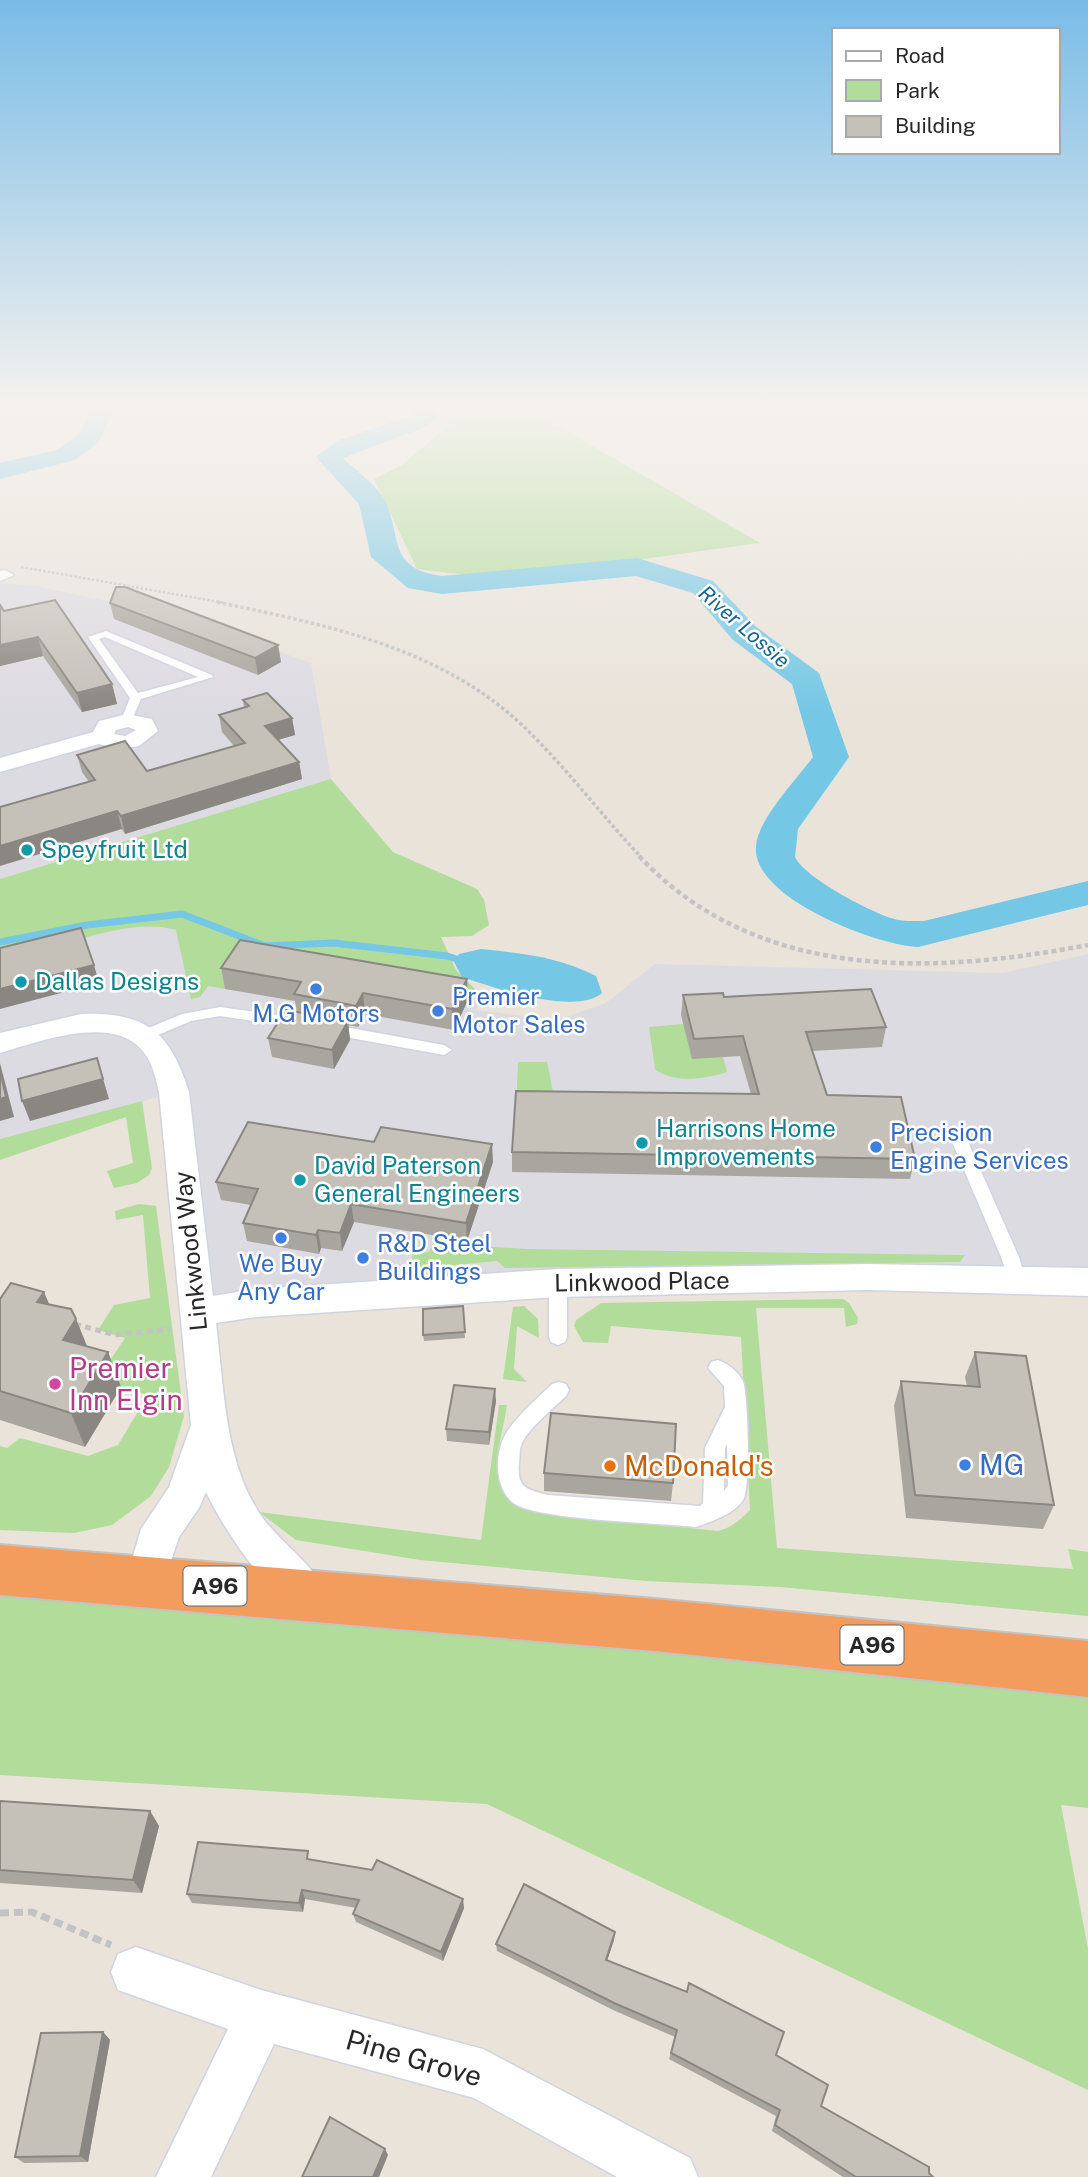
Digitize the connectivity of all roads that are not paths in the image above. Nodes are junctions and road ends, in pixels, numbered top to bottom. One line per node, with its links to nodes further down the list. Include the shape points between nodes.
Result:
1 (135, 697): 1 (lane, via 93,637 106,634 208,677); 2 (lane)
2 (127, 720): 3 (street, via 144,724 144,734 125,742 102,736)
3 (0, 765)
4 (144, 1036): 5 (street, Linkwood Way, via 106,1023 76,1023); 6 (lane, via 176,1019 218,1010); 11 (street, Linkwood Way, via 162,1052 169,1066)
5 (0, 1043)
6 (444, 1049)
7 (961, 1144): 8 (lane)
8 (1017, 1281): 9 (street, Linkwood Place); 10 (street, Linkwood Place, via 867,1277)
9 (1088, 1282)
10 (558, 1283): 11 (street, Linkwood Place, via 256,1303); 12 (lane)
11 (199, 1319): 15 (street, Linkwood Way)
12 (558, 1337)
13 (718, 1368): 14 (lane, via 734,1383 736,1407 715,1448 715,1496 707,1514 696,1517 523,1498 508,1479 511,1443)
14 (559, 1390)
15 (210, 1425): 17 (street, via 184,1496 161,1529); 18 (street, Linkwood Way, via 221,1483 232,1505)
16 (0, 1570): 17 (highway, A96)
17 (146, 1580): 18 (highway, A96)
18 (306, 1594): 19 (highway, A96)
19 (1088, 1669)
20 (136, 1972): 21 (street, Pine Grove)
21 (261, 2015): 22 (street); 23 (street, Pine Grove, via 483,2075)
22 (183, 2177)
23 (671, 2177)

